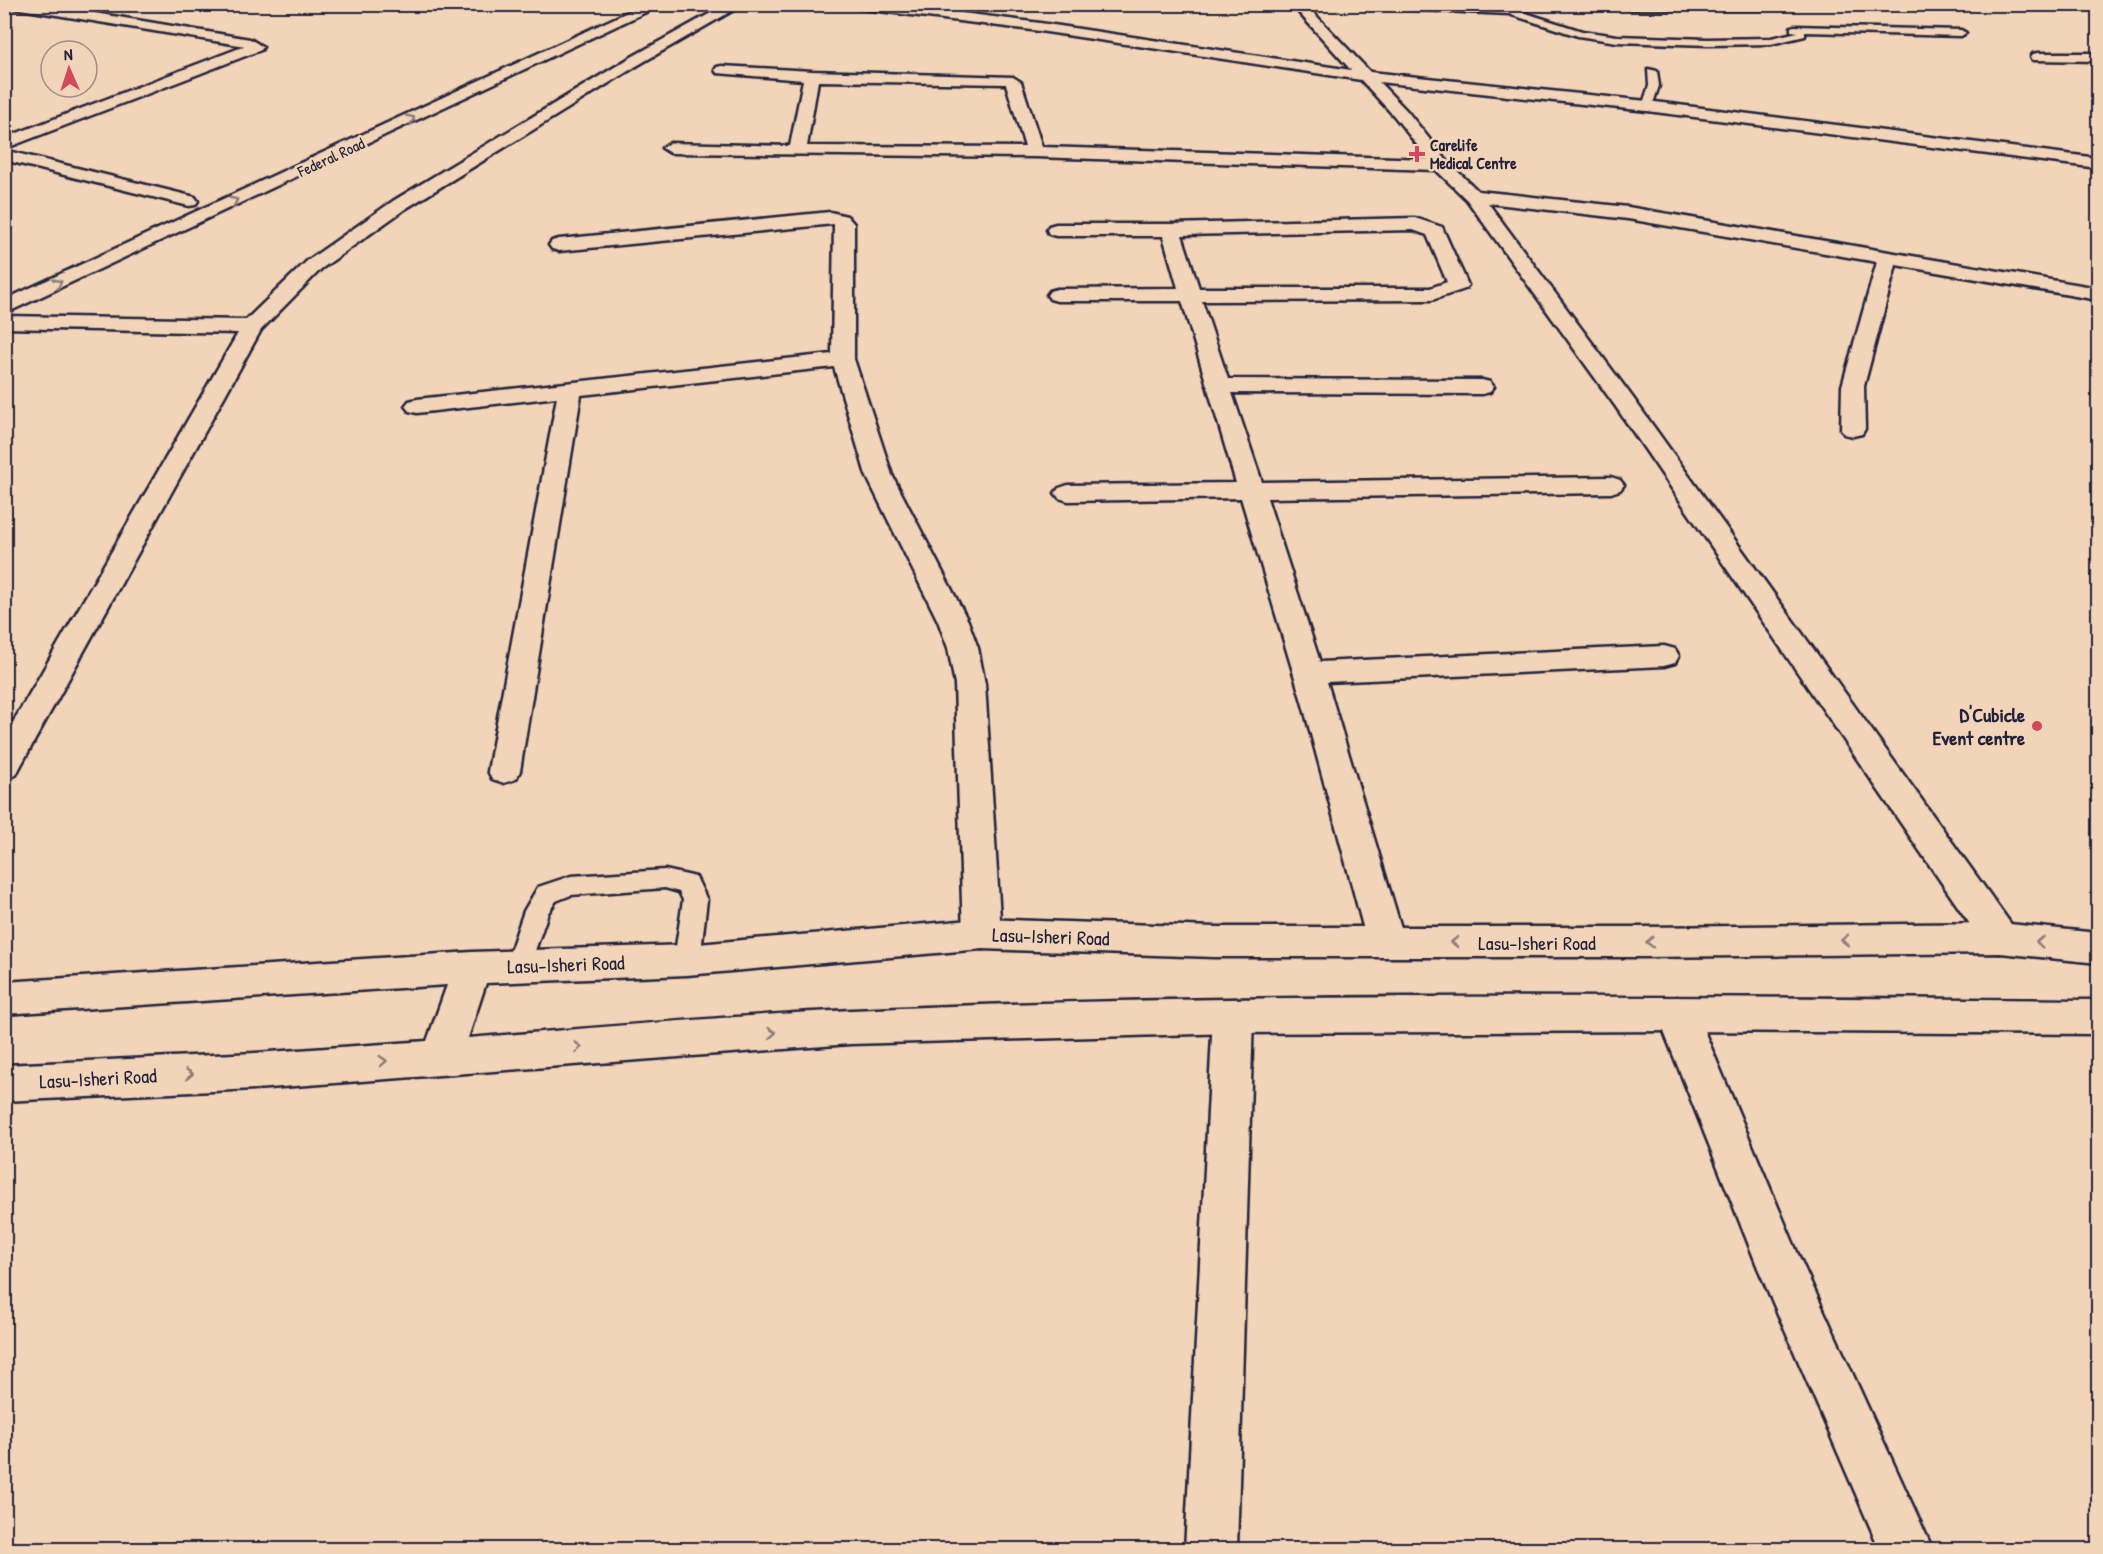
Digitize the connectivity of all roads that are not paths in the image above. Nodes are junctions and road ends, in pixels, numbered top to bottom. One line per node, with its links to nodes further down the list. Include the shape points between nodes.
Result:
1 (14, 4): 10 (street)
2 (633, 4): 27 (street, Federal Road)
3 (657, 4): 37 (street, Federal Road, one-way to 3)
4 (738, 4): 39 (street, via 633,62 399,205 314,265)
5 (855, 4): 18 (street, via 1040,27)
6 (1297, 4): 18 (street)
7 (1375, 5): 12 (lane, via 1510,11 1581,34 1617,39 1761,41 1798,32)
8 (1628, 6): 9 (lane)
9 (1761, 6)
10 (30, 7): 11 (street); 20 (street, via 256,47)
11 (4, 18)
12 (1961, 33)
13 (2038, 57): 14 (street)
14 (2098, 57)
15 (722, 70): 17 (street)
16 (1652, 71): 19 (lane, via 1654,86)
17 (812, 76): 22 (street); 23 (street, via 1008,80 1013,82)
18 (1363, 76): 19 (street); 26 (street, via 1401,114)
19 (1647, 106): 25 (street)
20 (4, 144)
21 (670, 148): 22 (street)
22 (798, 151): 23 (street)
23 (1035, 152): 26 (street)
24 (4, 155): 29 (street, via 194,199)
25 (2098, 163)
26 (1441, 165): 28 (street)
27 (262, 169)
28 (1473, 196): 33 (street, via 1618,211); 54 (street, via 1625,404)
29 (169, 211)
30 (1056, 230): 31 (street)
31 (1171, 230): 34 (street); 34 (street, via 1415,224 1435,231 1458,285 1432,294)
32 (559, 245): 40 (street, via 840,220 845,224)
33 (1888, 256): 35 (street); 45 (street, via 1853,386)
34 (1191, 294): 36 (street); 41 (street)
35 (2098, 294)
36 (1057, 295)
37 (4, 308)
38 (4, 322): 39 (street)
39 (252, 327): 51 (street)
40 (843, 359): 43 (street); 53 (street, via 879,475 963,648 970,684)
41 (1217, 386): 42 (street); 47 (street)
42 (1482, 387)
43 (570, 391): 44 (street); 52 (street)
44 (417, 406)
45 (1853, 429)
46 (1611, 485): 47 (street)
47 (1250, 490): 48 (street); 50 (street)
48 (1068, 493)
49 (1664, 656): 50 (street)
50 (1309, 673): 55 (street)
51 (4, 767)
52 (504, 771)
53 (982, 934): 55 (street, Lasu-Isheri Road, via 1214,942); 57 (street, Lasu-Isheri Road)
54 (2000, 938): 55 (street, Lasu-Isheri Road, one-way to 55); 56 (street, Lasu-Isheri Road, one-way to 54)
55 (1386, 941)
56 (2098, 948)
57 (687, 960): 58 (street, Lasu-Isheri Road); 58 (lane, via 695,900 687,885 665,879 571,886 548,894 536,911)
58 (518, 966): 59 (street, Lasu-Isheri Road)
59 (472, 968): 60 (street, Lasu-Isheri Road); 64 (street)
60 (4, 998)
61 (1677, 1014): 62 (street, Lasu-Isheri Road); 63 (street, Lasu-Isheri Road); 67 (street, via 1781,1268)
62 (1233, 1016): 64 (street, Lasu-Isheri Road, one-way to 62, via 850,1027); 66 (street)
63 (2098, 1017)
64 (441, 1057): 65 (street, Lasu-Isheri Road, one-way to 64)
65 (4, 1083)
66 (1211, 1550)
67 (1906, 1550)

